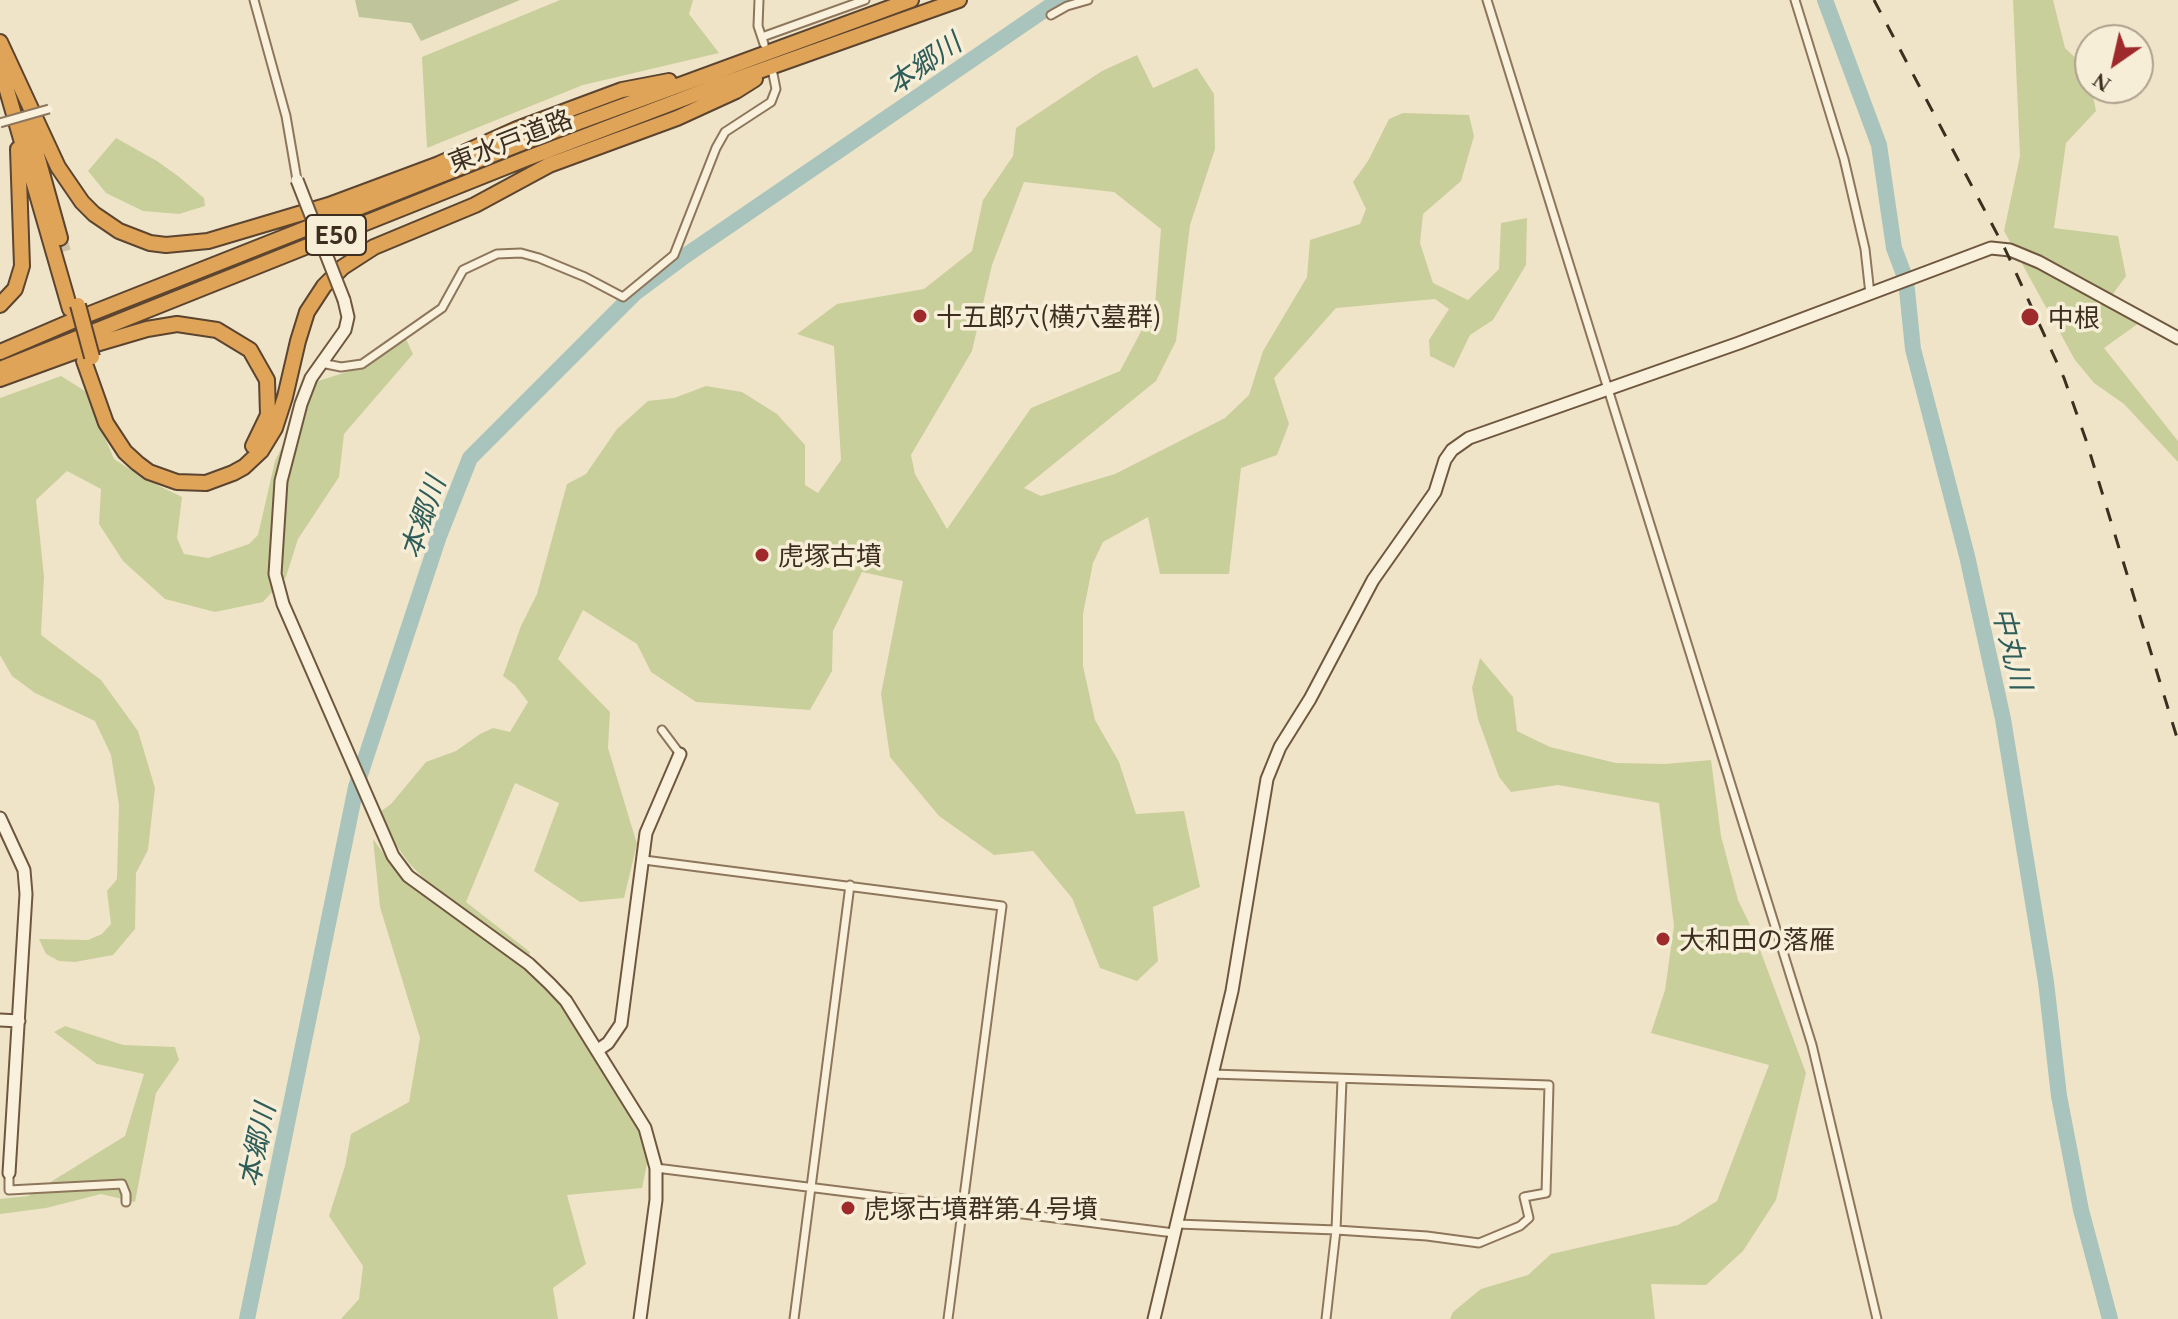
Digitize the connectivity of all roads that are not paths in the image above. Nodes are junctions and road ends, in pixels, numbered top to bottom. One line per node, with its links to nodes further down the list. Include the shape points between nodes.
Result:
1 (254, 0): 18 (street, via 286,116)
2 (759, 0): 11 (street, via 758,26)
3 (865, 0): 11 (street)
4 (911, 0): 11 (highway, 東水戸道路 / E50)
5 (959, 0): 13 (highway, 東水戸道路 / E50)
6 (1088, 0): 9 (street)
7 (1487, 0): 30 (street)
8 (1795, 0): 21 (street, via 1844,159)
9 (1051, 15)
10 (0, 42): 12 (highway)
11 (767, 43): 14 (highway, 東水戸道路 / E50)
12 (5, 65): 14 (highway, via 82,202 119,231 166,245 208,241 329,205 622,90); 16 (highway); 19 (highway)
13 (776, 69): 26 (highway, via 677,118 549,165 350,261 307,312 275,428 261,451 233,473 206,483 177,482 137,463 106,423); 27 (street, via 771,102 725,132 716,148 674,255 623,297 539,258 497,254 463,270 442,308 362,364); 28 (highway, 東水戸道路 / E50, via 528,158)
14 (712, 72): 23 (highway, 東水戸道路 / E50)
15 (54, 109): 17 (street, bridge)
16 (14, 110): 22 (highway, via 22,266 15,289); 23 (highway)
17 (0, 123)
18 (297, 180): 27 (street, bridge, via 348,317)
19 (60, 238)
20 (65, 255): 23 (highway)
21 (1870, 294): 24 (street, via 1991,248 2010,250); 30 (street)
22 (0, 305)
23 (75, 311): 25 (highway, E50); 26 (highway)
24 (2178, 338)
25 (0, 352)
26 (88, 359): 29 (highway, via 121,433 142,457 169,471 196,475 221,469 244,456 264,426 269,392 258,360 240,341 205,327 147,329)
27 (321, 363): 38 (street, via 301,404 281,481 275,574 283,604 393,856 408,876 529,964 566,1001)
28 (0, 369)
29 (0, 379)
30 (1607, 390): 39 (street, via 1469,438 1452,450 1435,492 1358,606 1267,779 1232,991); 53 (street, via 1812,1045)
31 (662, 730): 32 (street)
32 (680, 754): 34 (street, via 646,833)
33 (0, 818): 37 (street, via 26,884)
34 (644, 860): 35 (street); 38 (street, via 621,1024)
35 (850, 885): 43 (street); 45 (street, via 1002,906)
36 (0, 1020): 37 (street)
37 (19, 1021): 42 (street)
38 (598, 1050): 41 (street, via 645,1128)
39 (1212, 1074): 40 (street); 46 (street)
40 (1342, 1080): 47 (street); 47 (street, via 1549,1085 1546,1193 1524,1197 1529,1218 1520,1226 1479,1243)
41 (656, 1168): 43 (street); 48 (street)
42 (9, 1173): 44 (street, via 9,1190 122,1184)
43 (811, 1187): 45 (street); 49 (street)
44 (126, 1202)
45 (963, 1207): 46 (street); 50 (street)
46 (1176, 1228): 47 (street); 51 (street)
47 (1336, 1230): 52 (street)
48 (640, 1319)
49 (794, 1319)
50 (948, 1319)
51 (1154, 1319)
52 (1326, 1319)
53 (1877, 1319)

